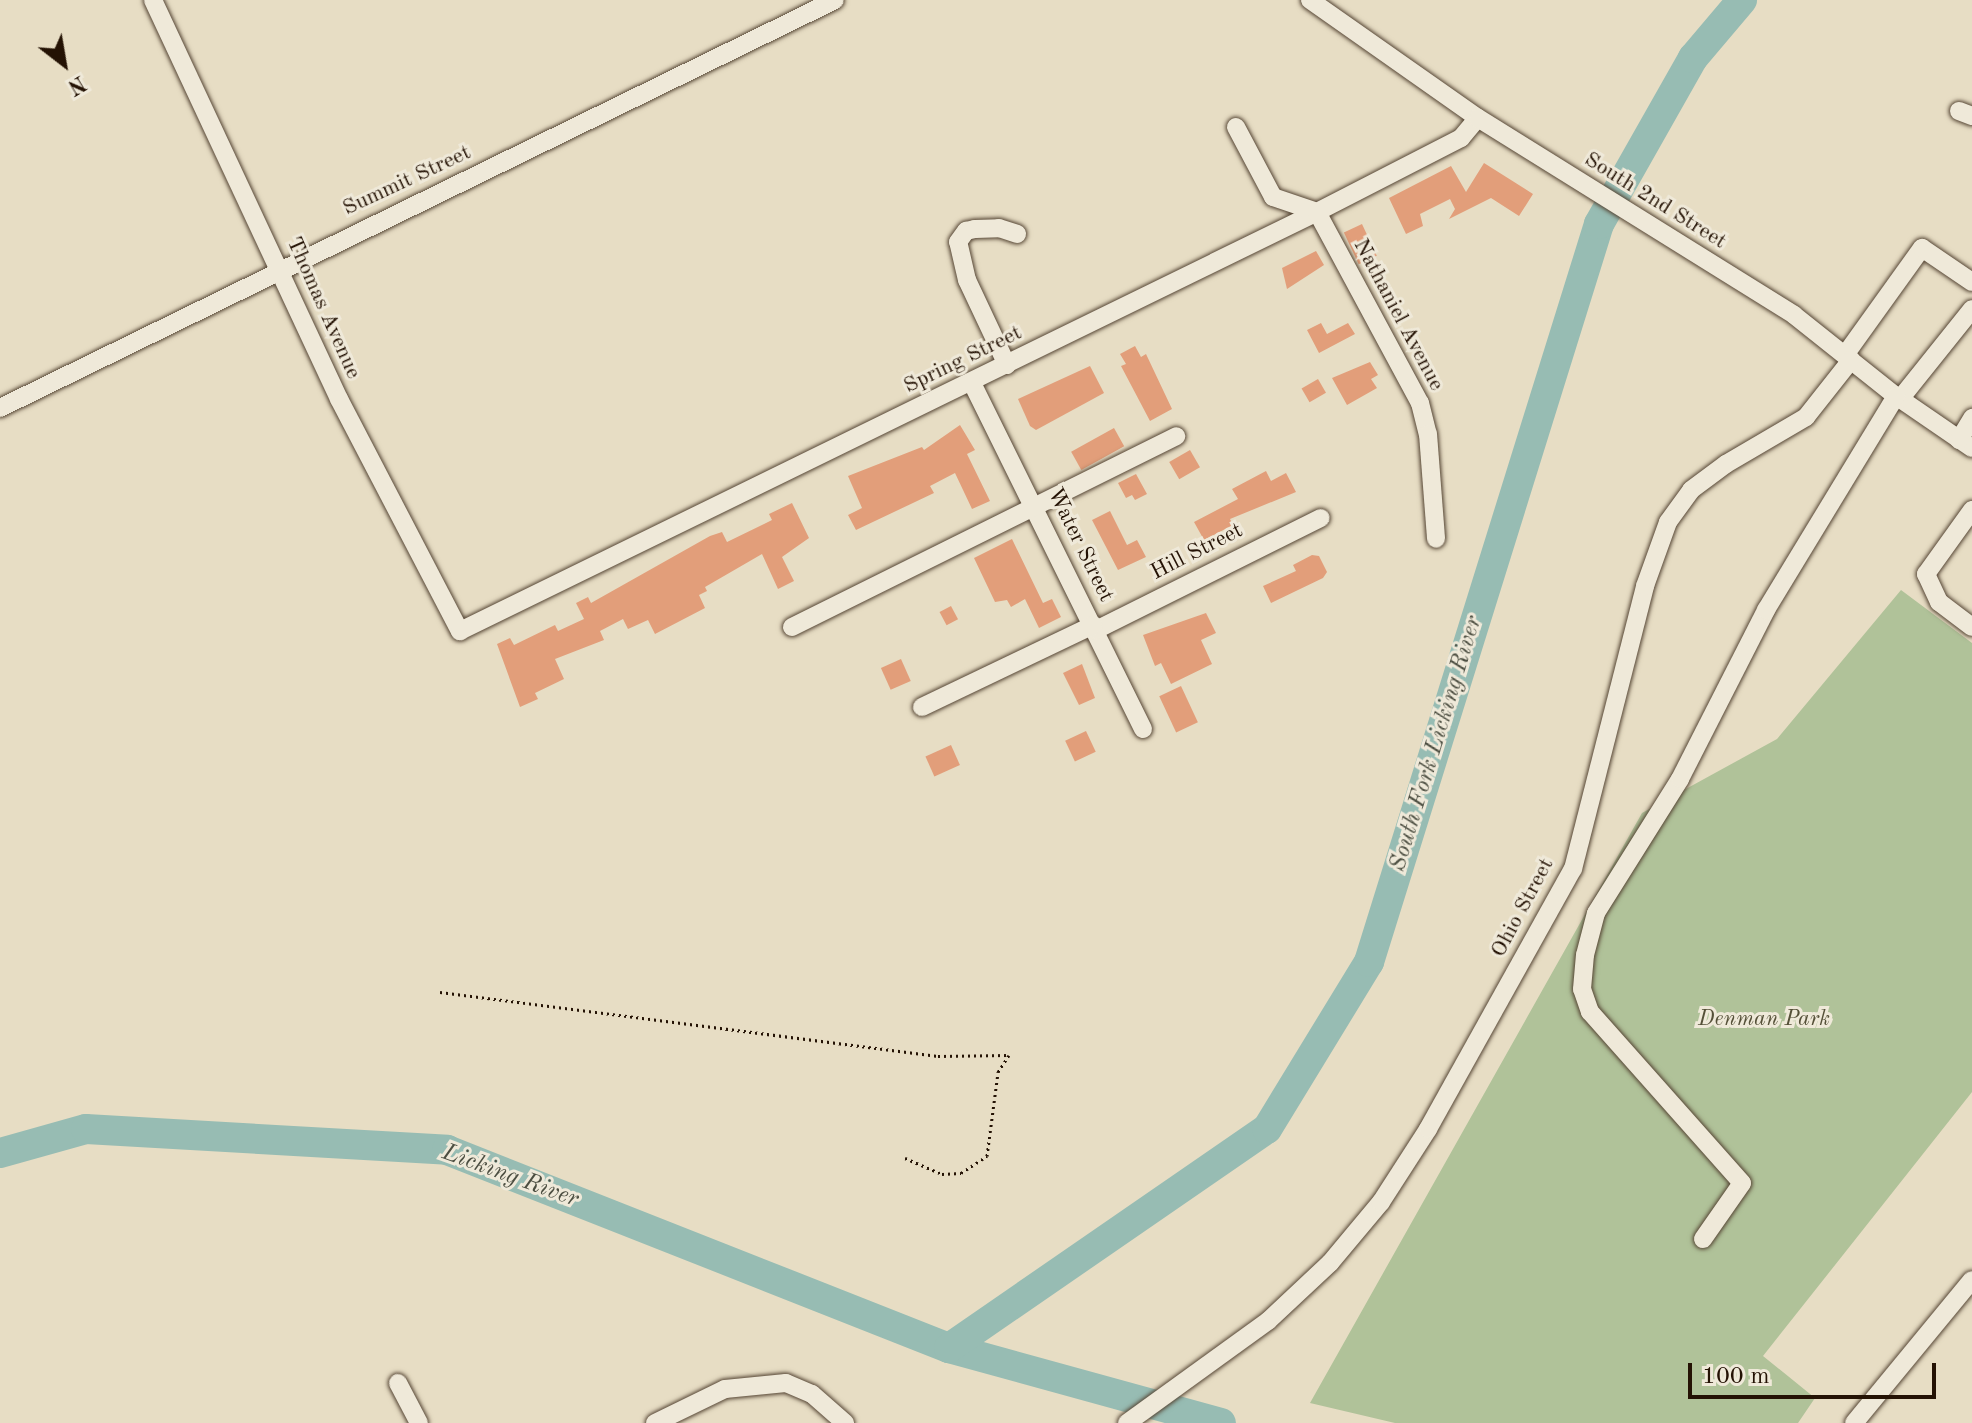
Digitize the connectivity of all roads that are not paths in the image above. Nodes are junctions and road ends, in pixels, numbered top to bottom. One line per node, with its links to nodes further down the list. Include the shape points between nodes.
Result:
1 (153, 0): 8 (street, Thomas Avenue)
2 (835, 0): 8 (street, Summit Street)
3 (1310, 0): 4 (street, South 2nd Street)
4 (1478, 118): 6 (street, Spring Street, via 1461,138); 11 (street, South 2nd Street, via 1794,315)
5 (1236, 127): 6 (street, via 1273,197)
6 (1317, 212): 12 (street, Spring Street); 22 (street, Nathaniel Avenue, via 1420,403 1428,434)
7 (1017, 234): 12 (street, via 975,229 958,242 967,280)
8 (279, 269): 15 (street, Summit Street); 26 (street, Thomas Avenue, via 339,399)
9 (1972, 282): 11 (street, Ohio Street, via 1922,248)
10 (1972, 309): 14 (street)
11 (1848, 358): 14 (street, South 2nd Street); 36 (street, Ohio Street, via 1806,417 1691,490 1668,522 1645,586 1586,827 1552,909 1381,1202 1300,1293)
12 (1007, 365): 13 (street, Spring Street)
13 (972, 383): 19 (street, Water Street); 26 (street, Spring Street)
14 (1898, 398): 18 (street, South 2nd Street); 29 (street, via 1780,586 1680,779 1596,913 1585,955 1582,989 1590,1012 1742,1183)
15 (0, 408)
16 (1972, 418): 18 (street)
17 (1176, 436): 19 (street)
18 (1966, 444)
19 (1034, 506): 23 (street); 24 (street, Water Street)
20 (1972, 510): 25 (street, via 1926,574 1939,602)
21 (1321, 518): 24 (street, Hill Street)
22 (1436, 539)
23 (792, 627)
24 (1094, 627): 27 (street, Hill Street); 28 (street, Water Street)
25 (1972, 627)
26 (460, 631)
27 (922, 707)
28 (1143, 729)
29 (1703, 1239)
30 (1972, 1280): 31 (street)
31 (1965, 1303): 37 (street)
32 (398, 1383): 33 (street)
33 (419, 1423)
34 (655, 1423): 35 (street, via 725,1389 786,1383 812,1394)
35 (845, 1423)
36 (1127, 1423)
37 (1854, 1423)

